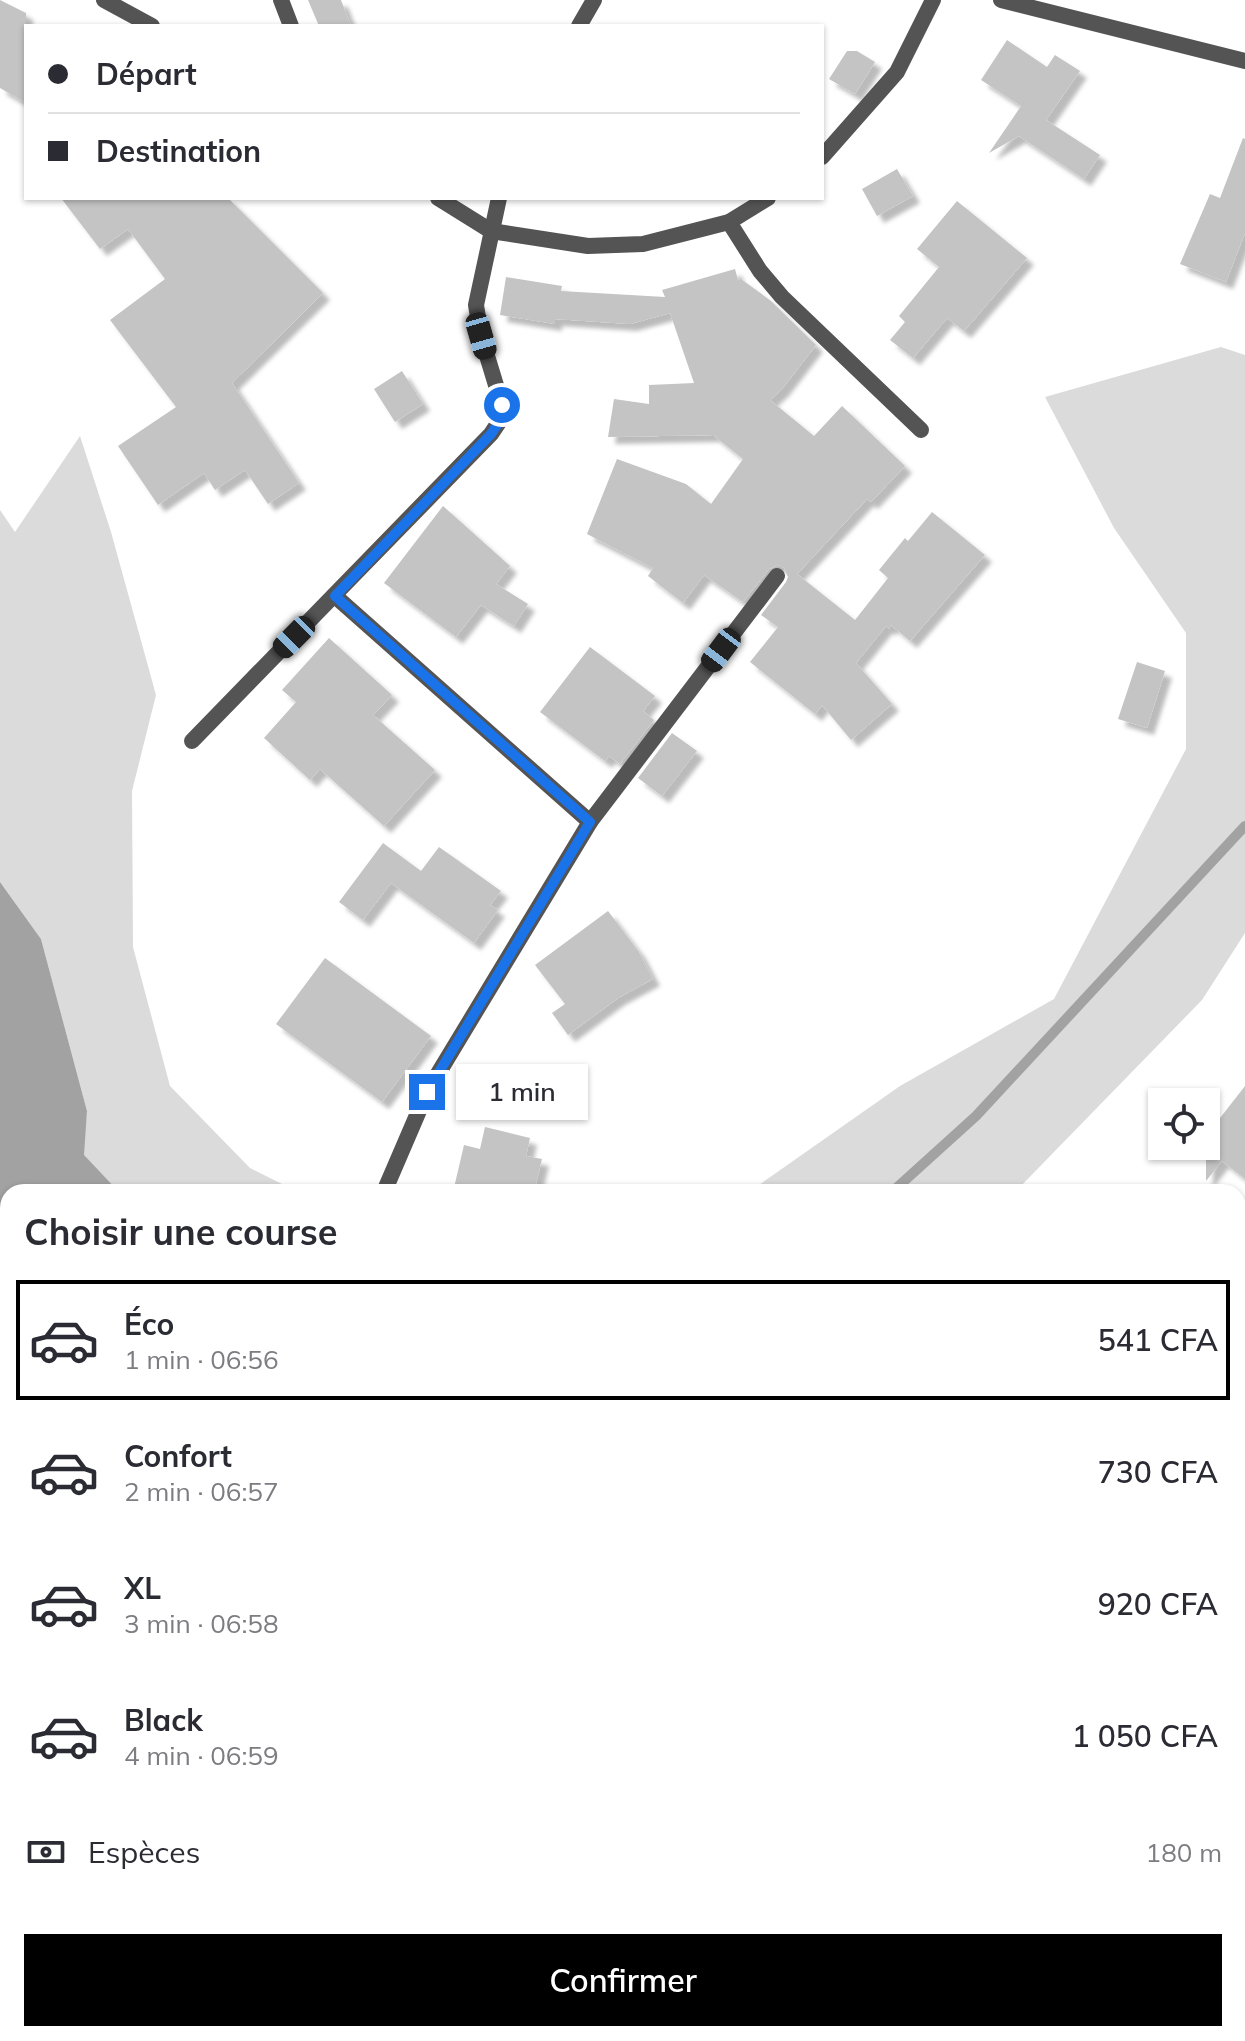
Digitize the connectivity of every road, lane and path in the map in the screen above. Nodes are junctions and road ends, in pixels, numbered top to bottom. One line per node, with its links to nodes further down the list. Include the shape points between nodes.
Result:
1 (104, 0): 6 (street)
2 (281, 0): 7 (street)
3 (594, 0): 8 (street)
4 (933, 0): 10 (street, via 897,72)
5 (1001, 0): 9 (street)
6 (148, 24)
7 (290, 24)
8 (580, 24)
9 (1245, 61)
10 (824, 155)
11 (441, 200): 15 (street)
12 (499, 200): 15 (street)
13 (765, 200): 14 (street)
14 (729, 222): 15 (street, via 643,244 588,246); 16 (street, via 782,297)
15 (491, 231): 18 (street, via 476,305 501,419)
16 (921, 430)
17 (777, 576): 20 (street)
18 (335, 596): 19 (street); 20 (street)
19 (192, 741)
20 (590, 822): 21 (street, via 427,1092)
21 (387, 1184)

